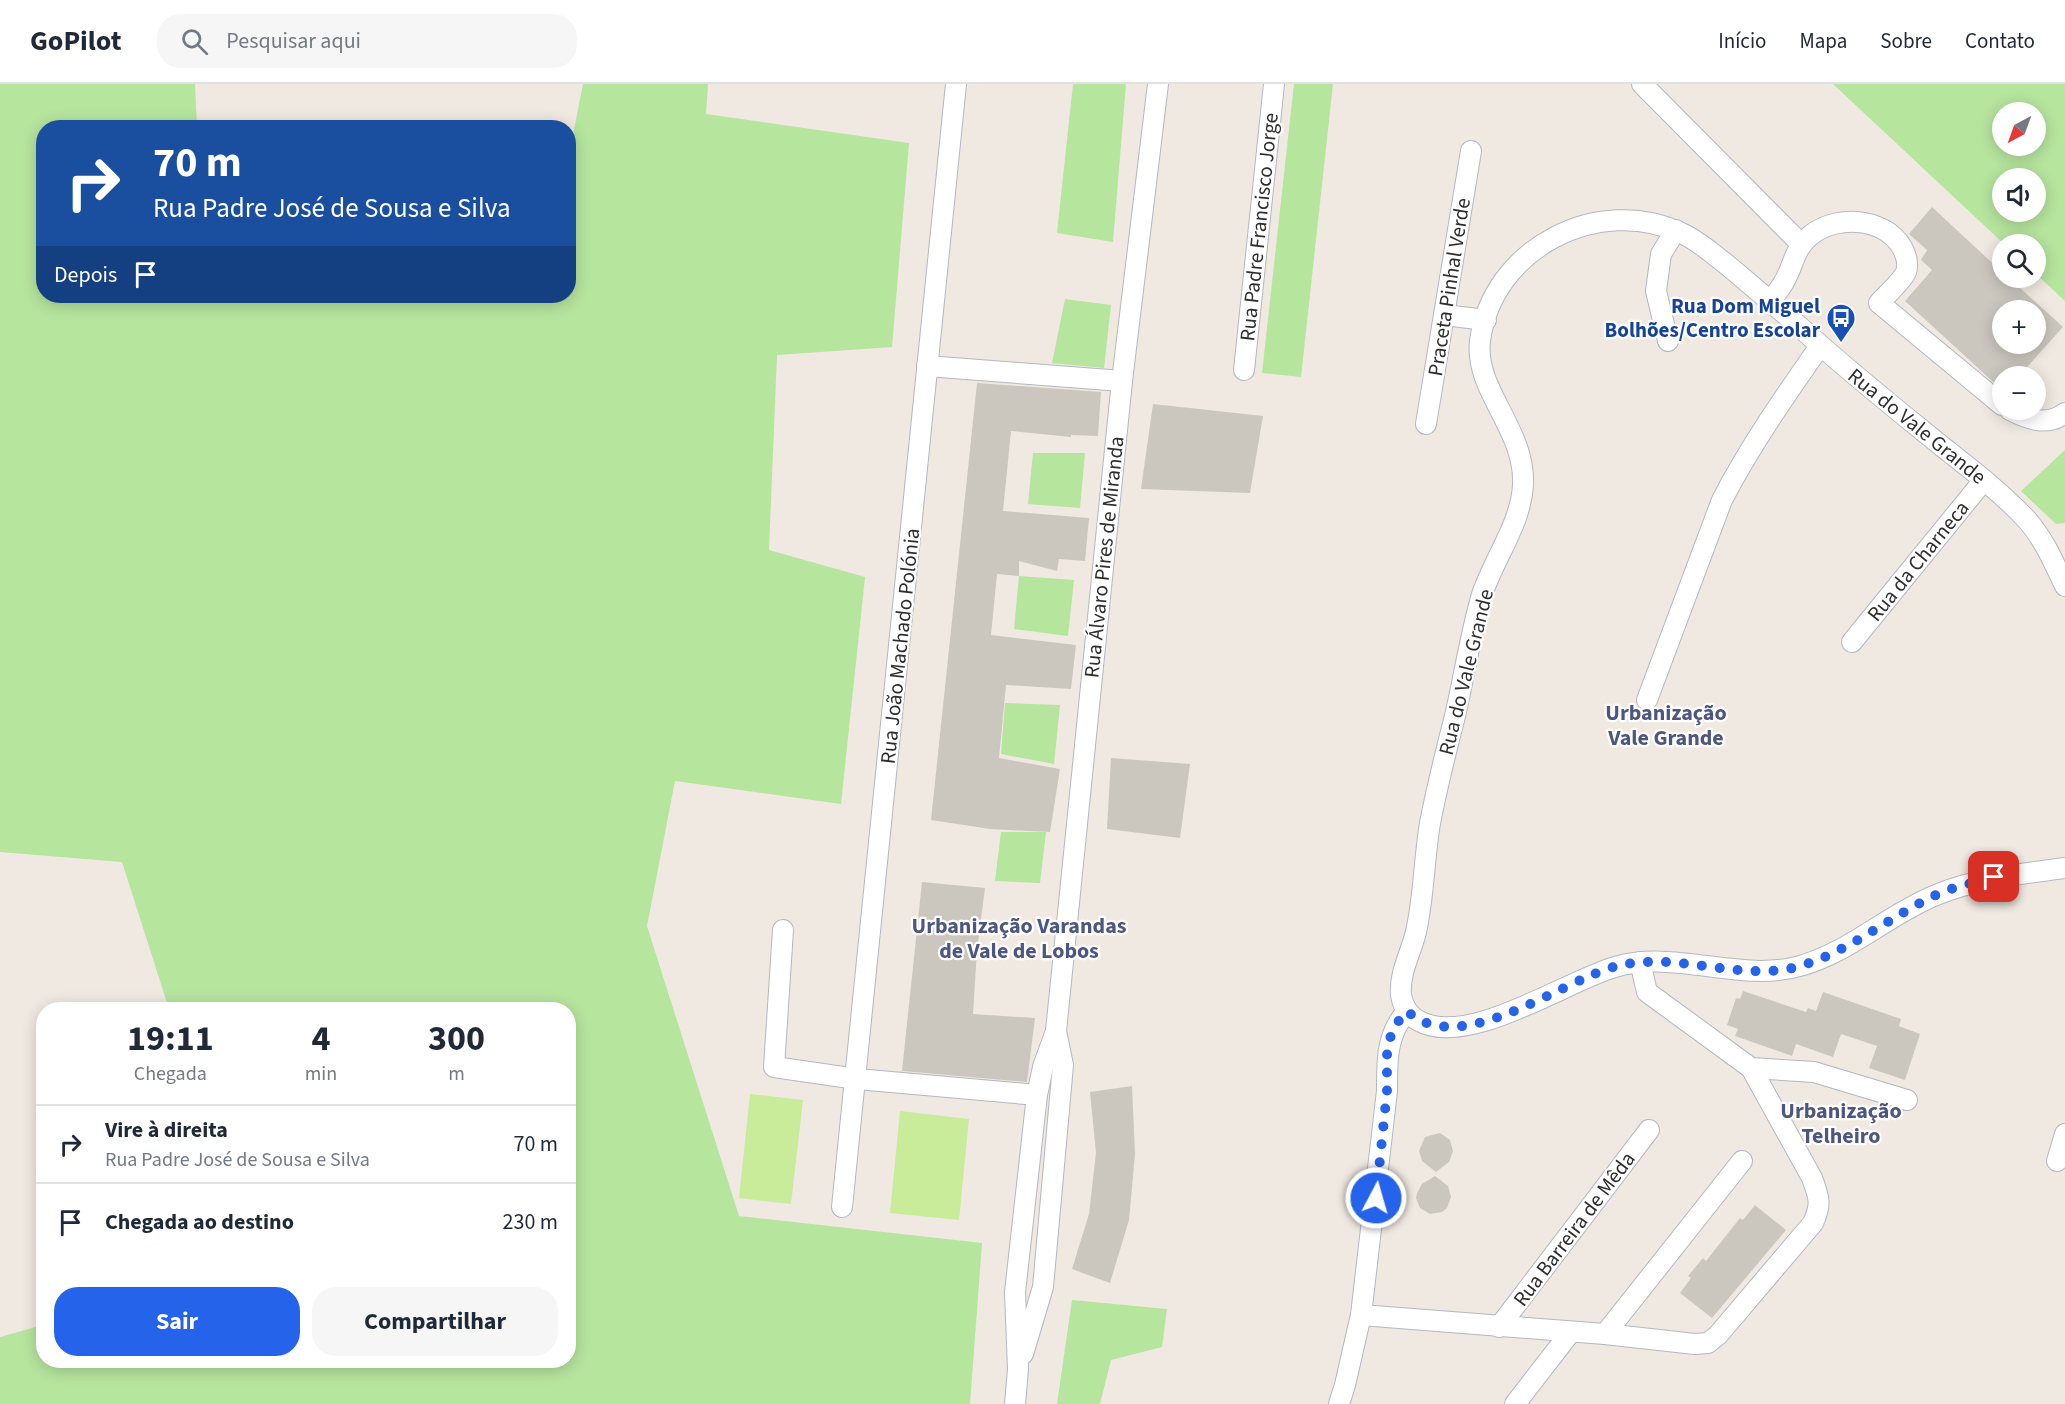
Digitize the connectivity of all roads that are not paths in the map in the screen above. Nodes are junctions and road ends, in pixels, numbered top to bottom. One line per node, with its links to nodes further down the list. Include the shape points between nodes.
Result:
1 (956, 84): 13 (street, Rua João Machado Polónia)
2 (1158, 84): 15 (street, Rua Álvaro Pires de Miranda)
3 (1275, 84): 14 (street, Rua Padre Francisco Jorge)
4 (1642, 84): 7 (street)
5 (1471, 151): 9 (street, Praceta Pinhal Verde)
6 (1676, 230): 8 (street, Rua do Vale Grande, via 1697,241); 10 (street, Rua do Vale Grande, via 1627,221 1584,225 1546,240 1507,277); 11 (street, via 1661,254 1656,291)
7 (1801, 244): 8 (street, via 1785,281); 16 (street, via 1835,223 1872,224 1890,234 1902,247 1907,259 1906,272 1879,303)
8 (1771, 301): 12 (street, Rua do Vale Grande)
9 (1444, 315): 10 (street); 19 (street, Praceta Pinhal Verde)
10 (1486, 320): 27 (street, Rua do Vale Grande, via 1480,340 1484,375 1520,452 1523,488 1511,528 1483,593 1430,824 1416,931 1403,974 1401,994)
11 (1668, 341)
12 (1820, 346): 20 (street, Rua do Vale Grande); 23 (street, via 1780,402 1722,500)
13 (927, 366): 15 (street); 30 (street, Rua João Machado Polónia)
14 (1244, 370)
15 (1122, 381): 28 (street, Rua Álvaro Pires de Miranda)
16 (1992, 397)
17 (2065, 413): 18 (street, via 2045,421)
18 (2030, 420)
19 (1426, 424)
20 (1984, 480): 21 (street, Rua do Vale Grande, via 2027,520); 22 (street, Rua da Charneca)
21 (2065, 586)
22 (1852, 642)
23 (1647, 700)
24 (2065, 868): 26 (street, via 1994,877 1935,895 1826,957 1784,970)
25 (783, 930): 30 (street, via 774,1067)
26 (1640, 962): 27 (street, via 1616,966 1498,1017 1468,1025 1427,1025); 29 (street, via 1647,992)
27 (1407, 1011): 38 (street, via 1390,1038 1387,1055 1387,1091)
28 (1056, 1031): 31 (street, Rua Álvaro Pires de Miranda); 42 (street, Rua Álvaro Pires de Miranda, via 1063,1065 1043,1287)
29 (1751, 1068): 32 (street, via 1814,1072); 41 (street, via 1812,1178 1819,1209 1813,1223 1719,1335 1708,1343)
30 (857, 1080): 31 (street); 37 (street, Rua João Machado Polónia)
31 (1037, 1095): 42 (street, Rua Álvaro Pires de Miranda, via 1015,1292)
32 (1906, 1101)
33 (1649, 1130): 39 (street, Rua Barreira de Mêda)
34 (2065, 1134): 36 (street)
35 (1742, 1161): 41 (street)
36 (2056, 1161)
37 (842, 1207)
38 (1361, 1315): 39 (street); 44 (street)
39 (1499, 1327): 40 (street)
40 (1570, 1333): 41 (street); 45 (street)
41 (1605, 1334)
42 (1018, 1369): 43 (street, Rua Álvaro Pires de Miranda)
43 (1015, 1404)
44 (1339, 1404)
45 (1515, 1404)

